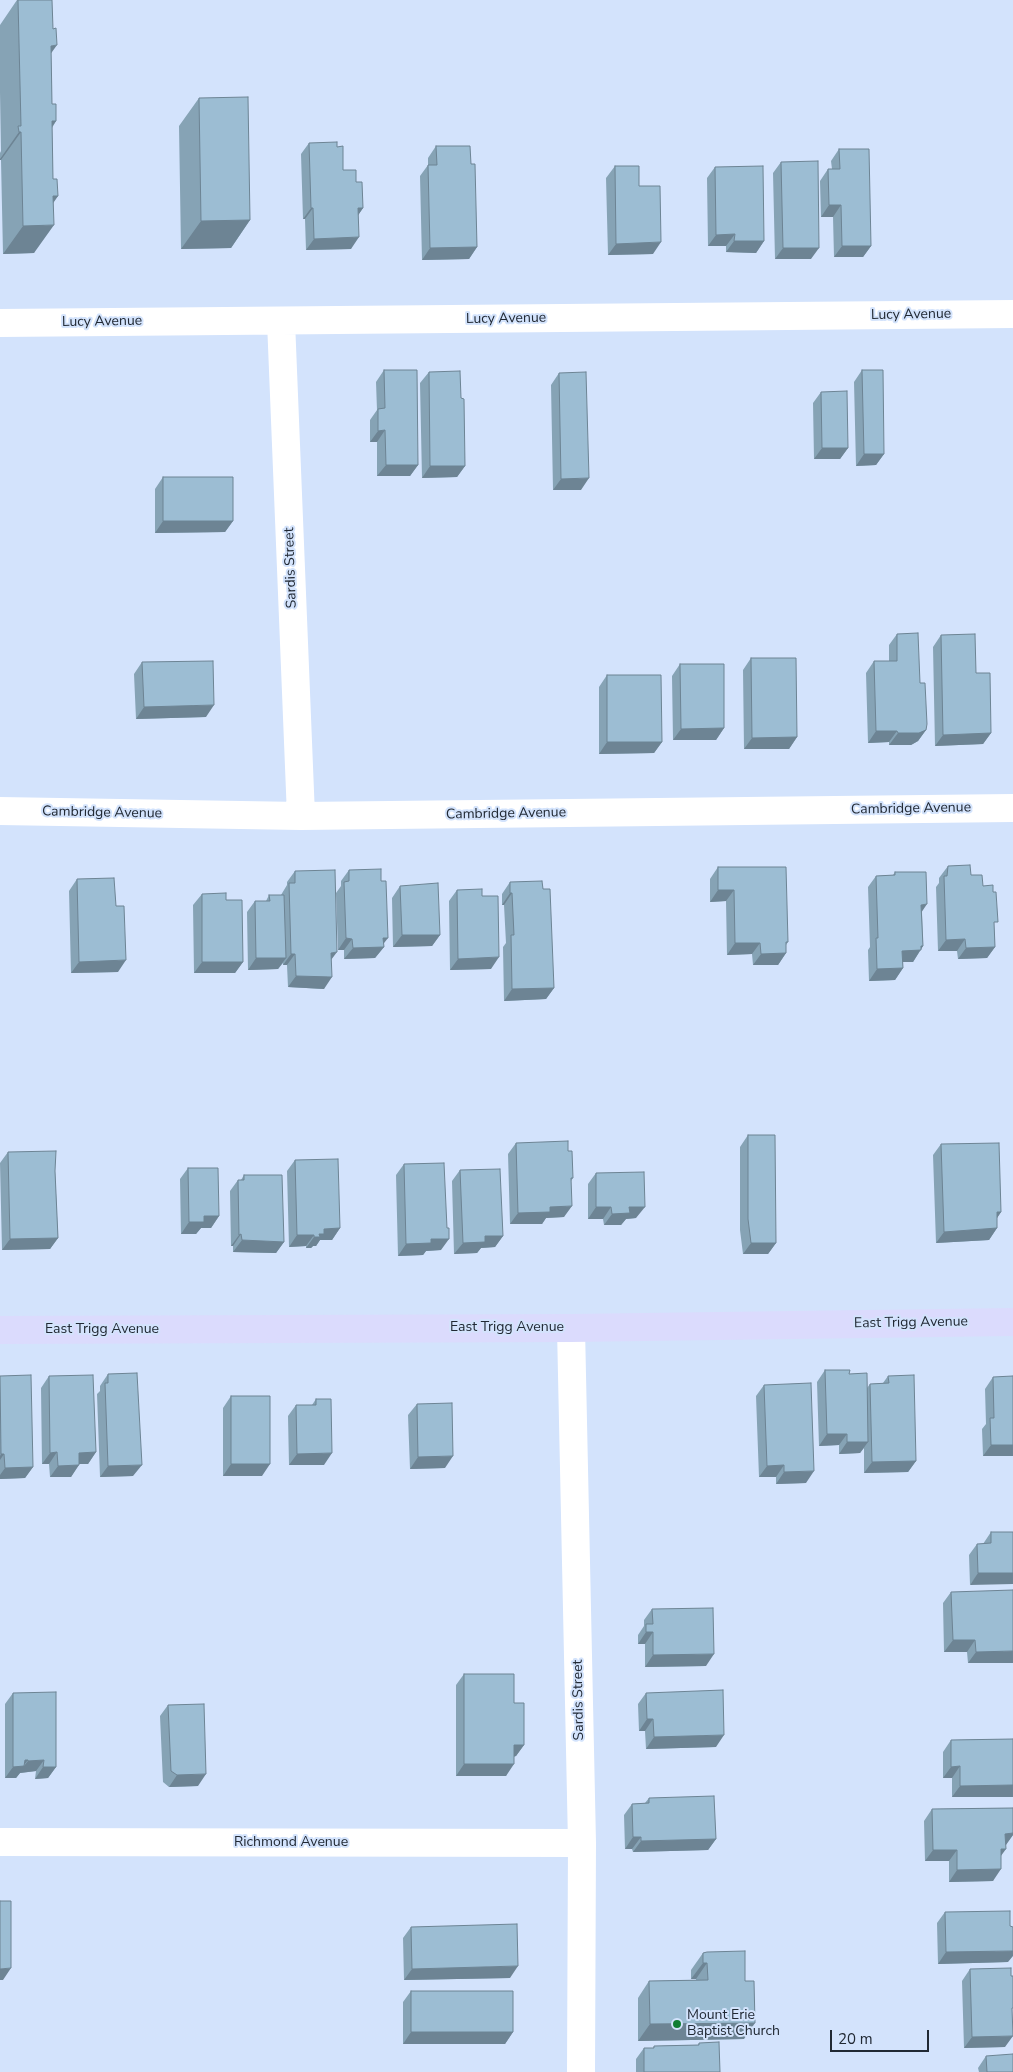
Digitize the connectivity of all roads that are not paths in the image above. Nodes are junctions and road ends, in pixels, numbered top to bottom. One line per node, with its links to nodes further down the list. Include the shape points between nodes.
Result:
1 (1013, 314): 2 (street, Lucy Avenue)
2 (281, 320): 3 (street, Lucy Avenue); 6 (street, Sardis Street)
3 (0, 323)
4 (1013, 808): 6 (street, Cambridge Avenue)
5 (0, 811): 6 (street, Cambridge Avenue)
6 (301, 816)
7 (1013, 1322): 8 (street, East Trigg Avenue)
8 (571, 1328): 9 (street, East Trigg Avenue); 11 (street, Sardis Street)
9 (0, 1330)
10 (0, 1842): 11 (street, Richmond Avenue)
11 (582, 1843): 12 (street, Sardis Street)
12 (581, 2072)

